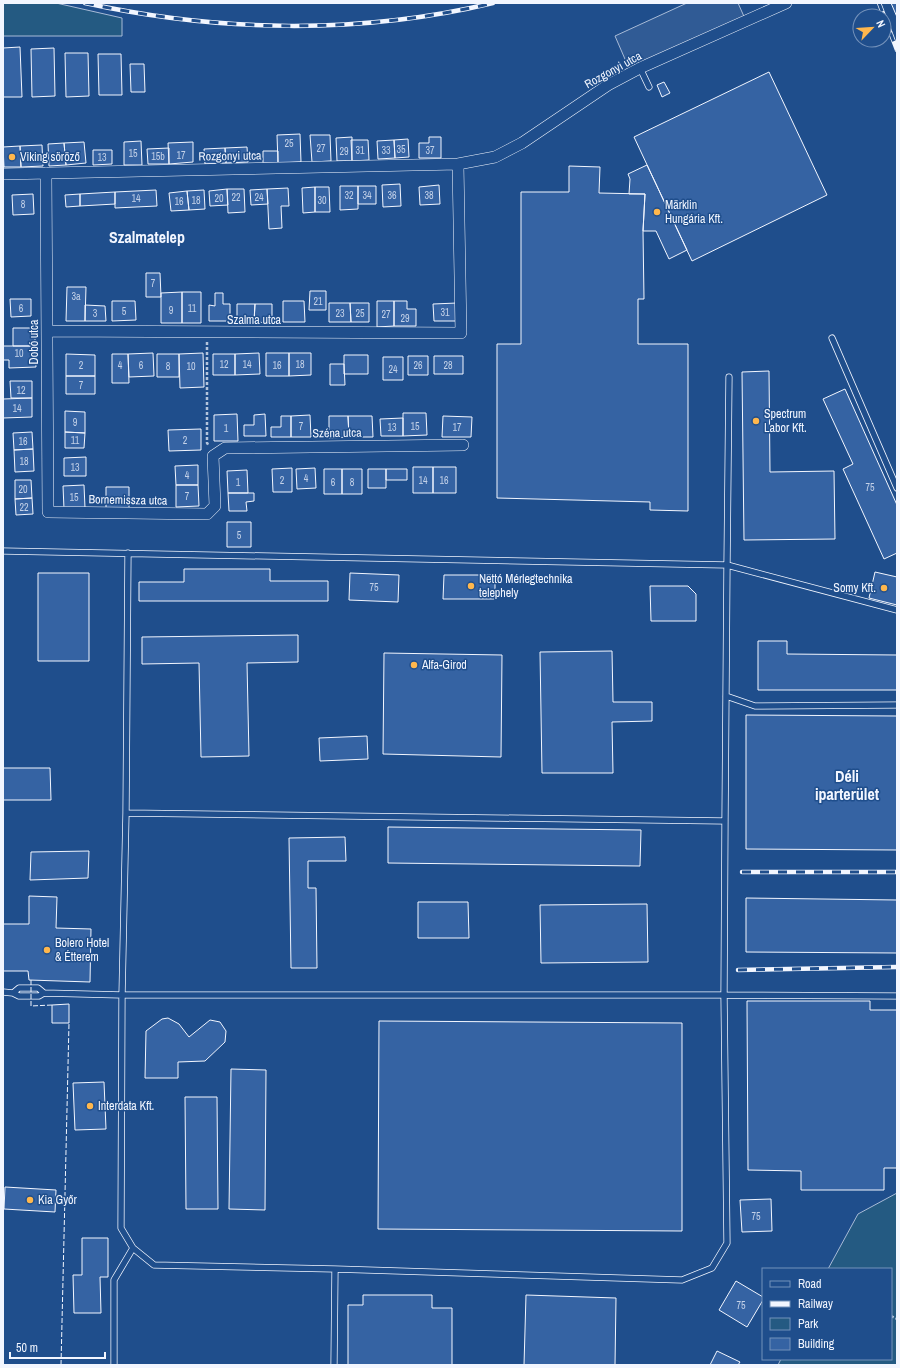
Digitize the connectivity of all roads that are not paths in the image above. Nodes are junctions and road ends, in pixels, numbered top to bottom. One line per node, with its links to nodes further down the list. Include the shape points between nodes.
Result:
1 (786, 3): 2 (street, Rozgonyi utca)
2 (774, 6): 3 (street, Rozgonyi utca)
3 (640, 68): 4 (lane); 5 (street, Rozgonyi utca, via 608,85 522,143 495,157)
4 (649, 87)
5 (458, 164): 6 (street, Rozgonyi utca); 8 (street, Szalma utca, via 461,334)
6 (46, 173): 7 (street, Rozgonyi utca); 8 (street, Dobó utca)
7 (3, 174)
8 (47, 331): 13 (street, Dobó utca)
9 (832, 338): 12 (lane)
10 (729, 377): 17 (lane)
11 (463, 445): 14 (street, Széna utca, via 225,448 213,456 215,506)
12 (897, 488)
13 (48, 512): 14 (street, Bornemissza utca)
14 (207, 514)
15 (3, 551): 16 (lane)
16 (128, 553): 17 (lane); 21 (lane)
17 (727, 565): 18 (lane); 19 (lane)
18 (897, 610)
19 (726, 696): 20 (lane, via 755,706); 22 (lane)
20 (897, 704)
21 (126, 813): 22 (lane); 24 (lane)
22 (725, 821): 25 (lane)
23 (3, 992): 24 (lane, via 13,992 19,996 39,996 44,993)
24 (122, 995): 25 (lane); 27 (lane, via 121,1228)
25 (724, 995): 26 (lane); 28 (lane, via 727,1243 712,1268 682,1280)
26 (897, 996)
27 (133, 1248): 28 (lane, via 154,1265); 29 (lane, via 114,1280)
28 (335, 1269): 30 (lane)
29 (114, 1365)
30 (334, 1365)

